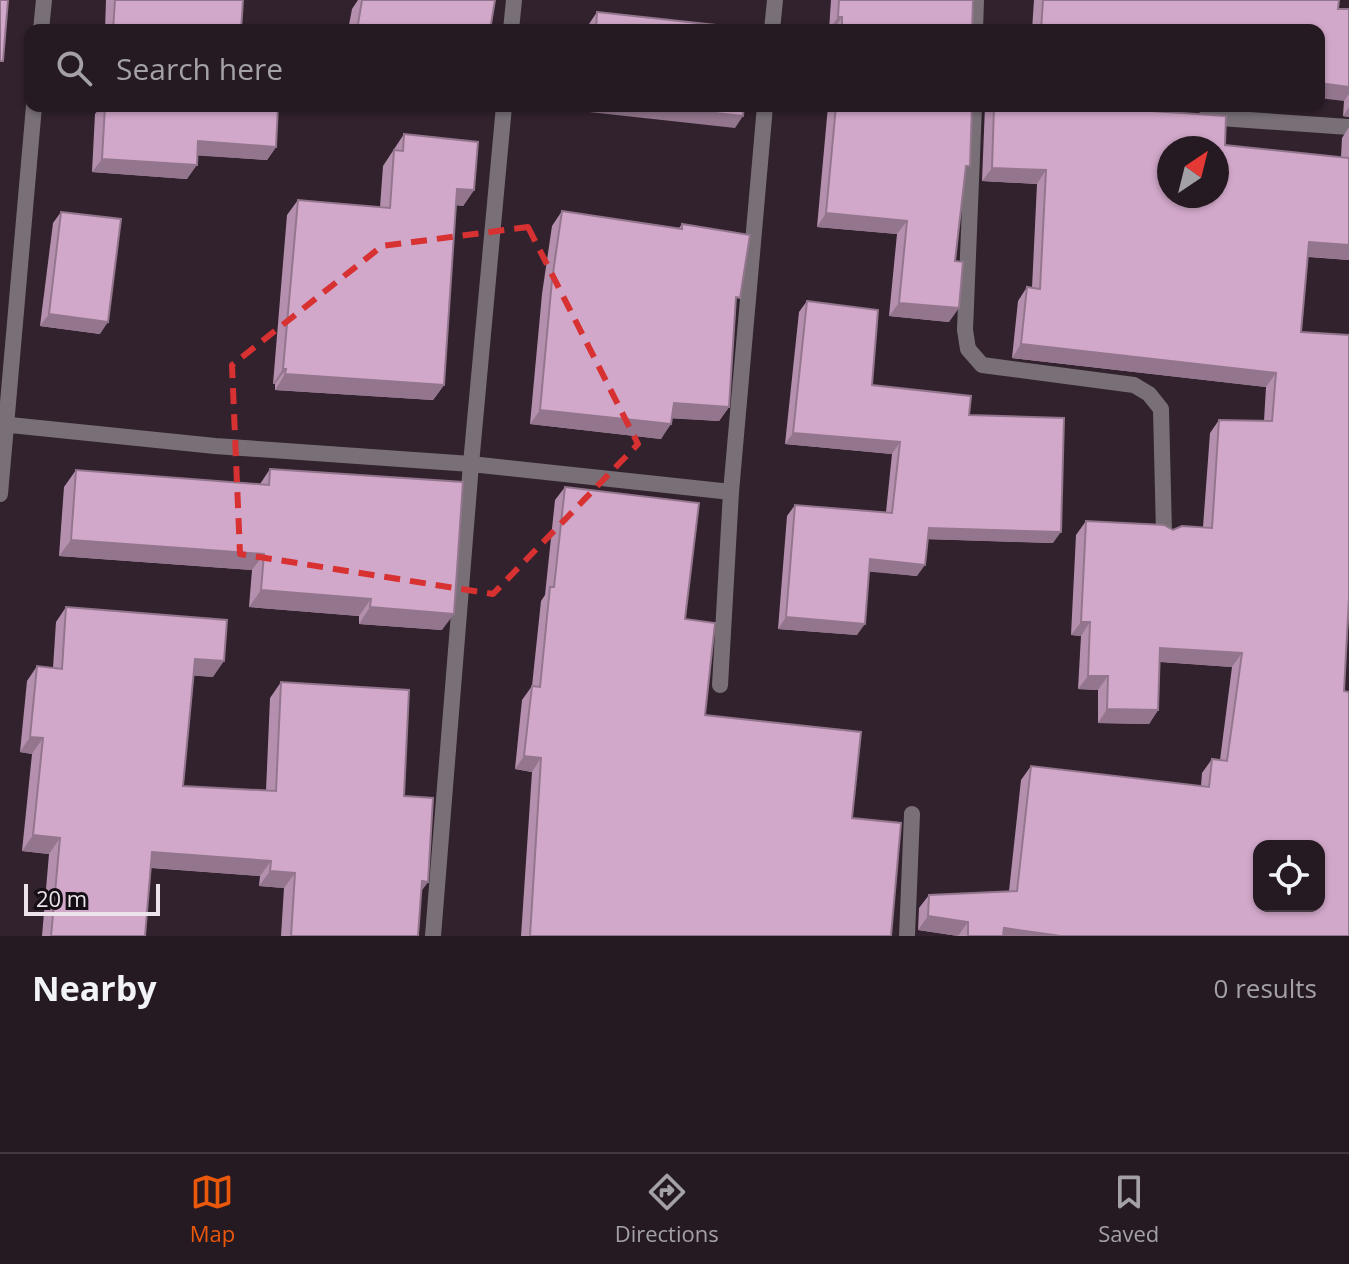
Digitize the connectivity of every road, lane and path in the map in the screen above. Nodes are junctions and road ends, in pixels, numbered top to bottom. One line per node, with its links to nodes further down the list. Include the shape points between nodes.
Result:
1 (44, 0): 5 (street)
2 (514, 0): 6 (street)
3 (775, 0): 7 (street)
4 (976, 0): 8 (street)
5 (42, 24)
6 (512, 24)
7 (773, 24)
8 (975, 24)
9 (33, 112): 15 (street)
10 (503, 112): 16 (street)
11 (764, 112): 17 (street)
12 (974, 112): 19 (street, via 964,303 968,349 982,365 1134,385 1149,394 1161,409)
13 (1197, 117): 14 (street)
14 (1349, 127)
15 (3, 424): 16 (street); 18 (street)
16 (471, 464): 17 (street); 22 (street)
17 (731, 492): 20 (street)
18 (0, 494)
19 (1164, 533)
20 (720, 685)
21 (912, 814): 23 (street)
22 (433, 936)
23 (907, 936)

